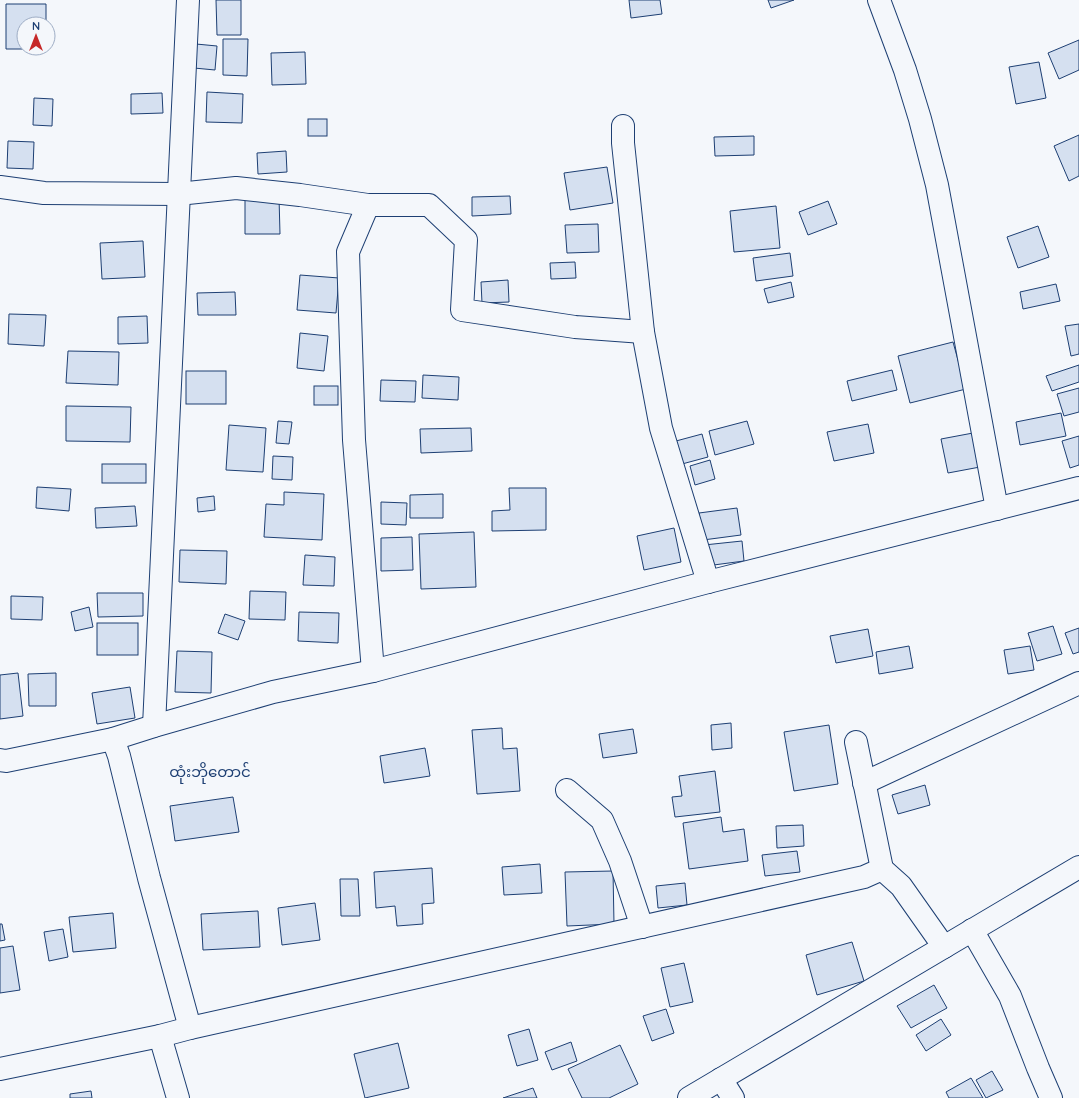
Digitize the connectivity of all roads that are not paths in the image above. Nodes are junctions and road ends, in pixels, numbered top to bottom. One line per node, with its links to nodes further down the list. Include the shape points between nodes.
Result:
1 (188, 0): 5 (street)
2 (879, 0): 9 (street, via 905,70 937,185)
3 (623, 126): 7 (street)
4 (0, 187): 5 (street, via 44,193)
5 (178, 194): 6 (street, via 236,188); 13 (street)
6 (368, 205): 7 (street, via 429,205 466,240 462,310 575,327); 11 (street, via 348,252 354,440)
7 (642, 332): 10 (street, via 661,428)
8 (1079, 488): 9 (street)
9 (996, 509): 10 (street)
10 (708, 582): 11 (street)
11 (373, 671): 13 (street, via 273,692)
12 (1079, 683): 17 (street)
13 (154, 726): 15 (street)
14 (856, 742): 17 (street)
15 (116, 748): 16 (street); 24 (street)
16 (0, 760)
17 (864, 783): 20 (street)
18 (568, 790): 21 (street, via 602,820 620,861)
19 (1079, 867): 22 (street)
20 (882, 869): 21 (street, via 864,876); 23 (street, via 901,886)
21 (642, 927): 24 (street)
22 (972, 930): 23 (street); 31 (street, via 1010,996)
23 (944, 947): 27 (street)
24 (190, 1028): 25 (street)
25 (160, 1036): 26 (street); 28 (street)
26 (0, 1069)
27 (722, 1079): 29 (street); 30 (street)
28 (178, 1098)
29 (689, 1098)
30 (733, 1098)
31 (1051, 1098)

